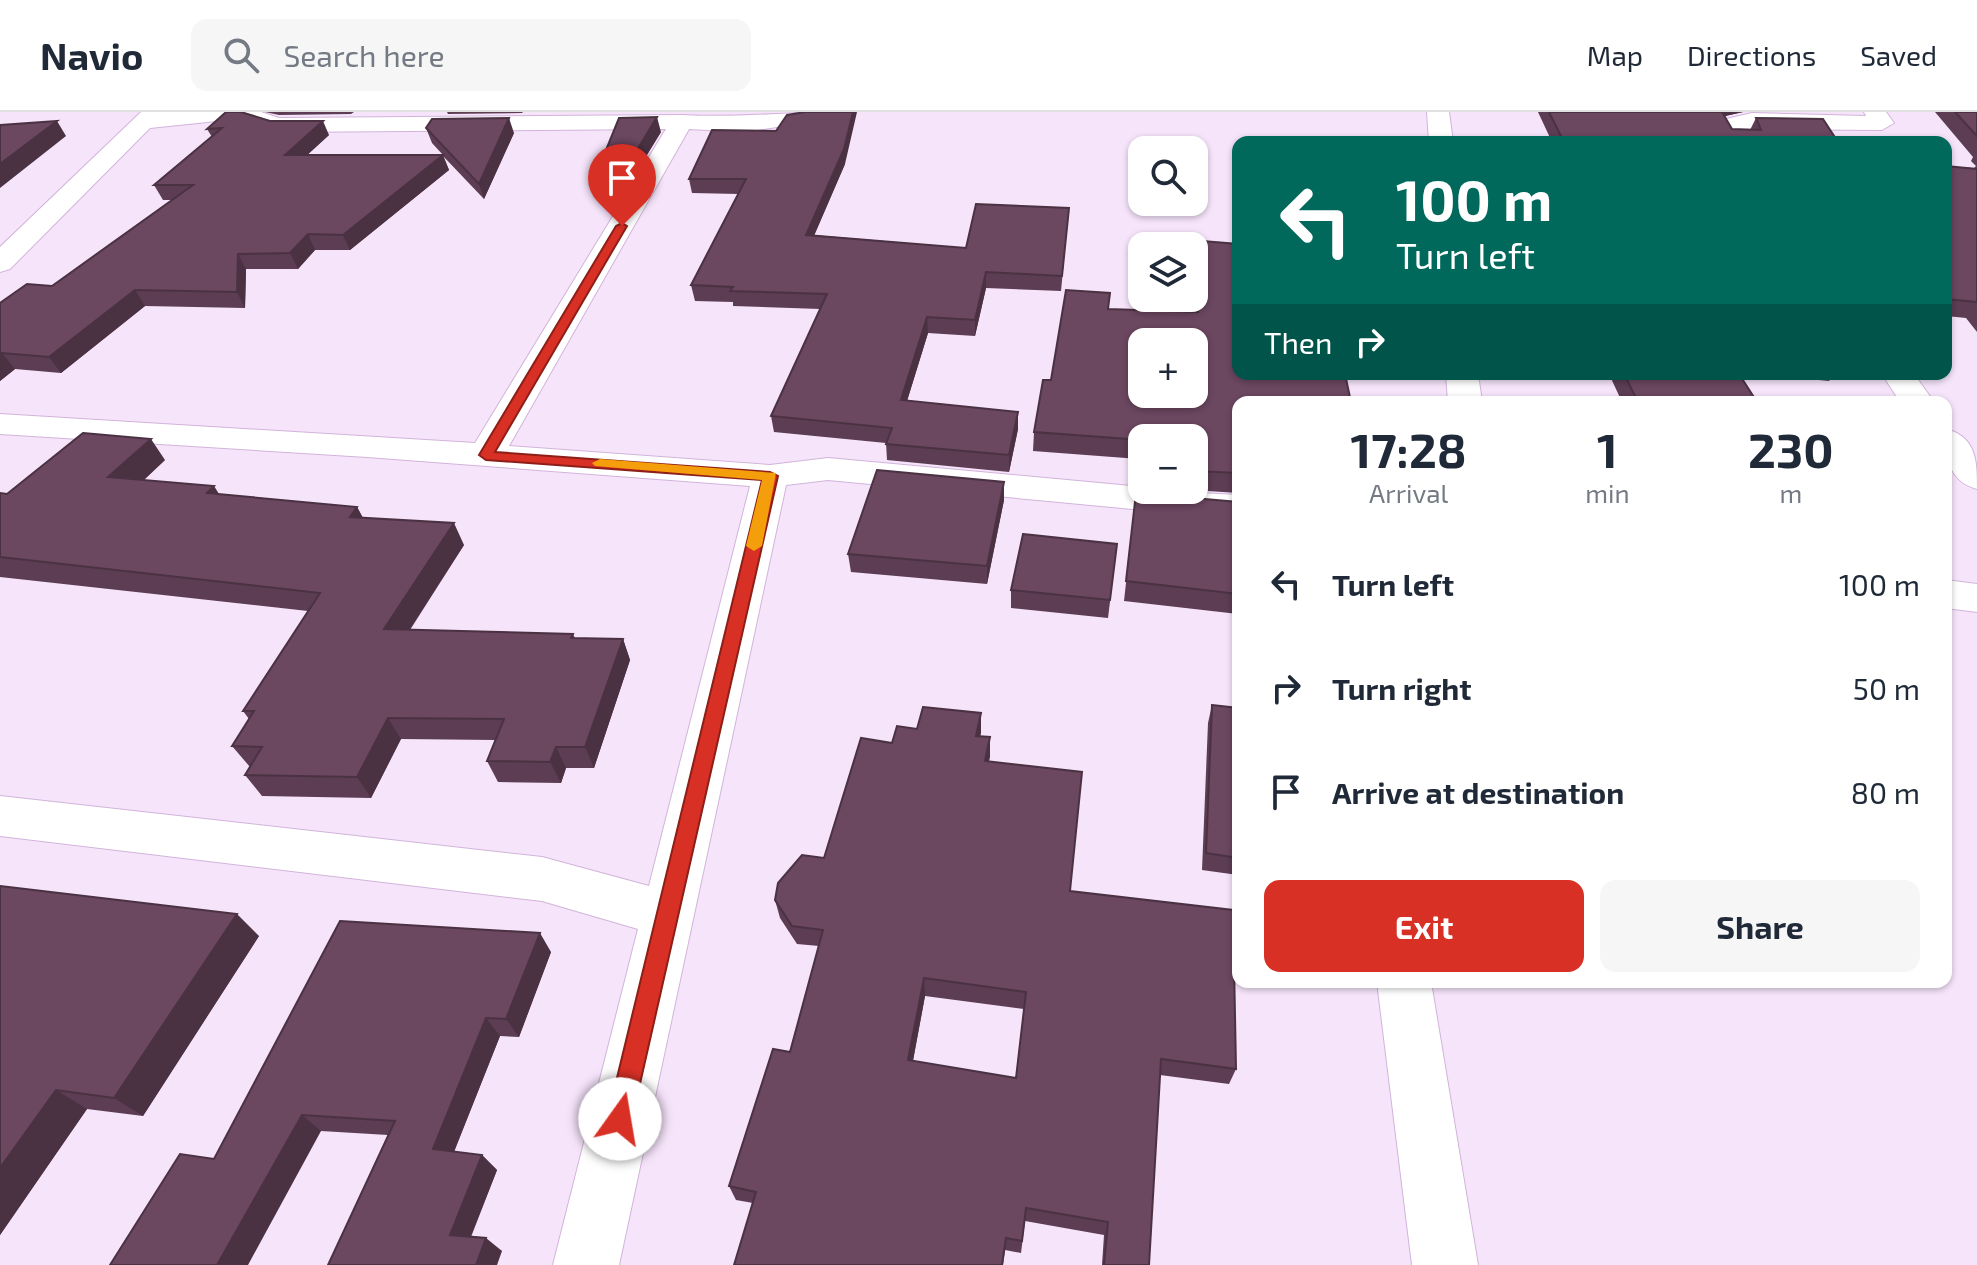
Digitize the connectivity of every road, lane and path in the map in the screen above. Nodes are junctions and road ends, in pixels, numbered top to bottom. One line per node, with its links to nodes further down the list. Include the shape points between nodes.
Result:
1 (831, 112): 6 (street, via 744,125)
2 (1438, 112): 7 (street)
3 (1875, 112): 8 (street, via 1882,123 1752,120 1730,125)
4 (150, 117): 5 (street, via 238,112 277,125); 9 (street)
5 (626, 117): 6 (street)
6 (682, 122): 12 (street)
7 (1440, 136)
8 (1736, 136)
9 (0, 263)
10 (0, 424): 12 (street)
11 (1952, 447): 14 (street)
12 (486, 455): 13 (street)
13 (770, 476): 15 (street, via 828,469); 19 (street)
14 (1977, 478)
15 (1232, 506)
16 (1952, 595): 17 (street)
17 (1977, 598)
18 (0, 816): 19 (street, via 542,879)
19 (667, 914): 21 (street)
20 (1405, 988): 22 (street)
21 (586, 1265)
22 (1445, 1265)

